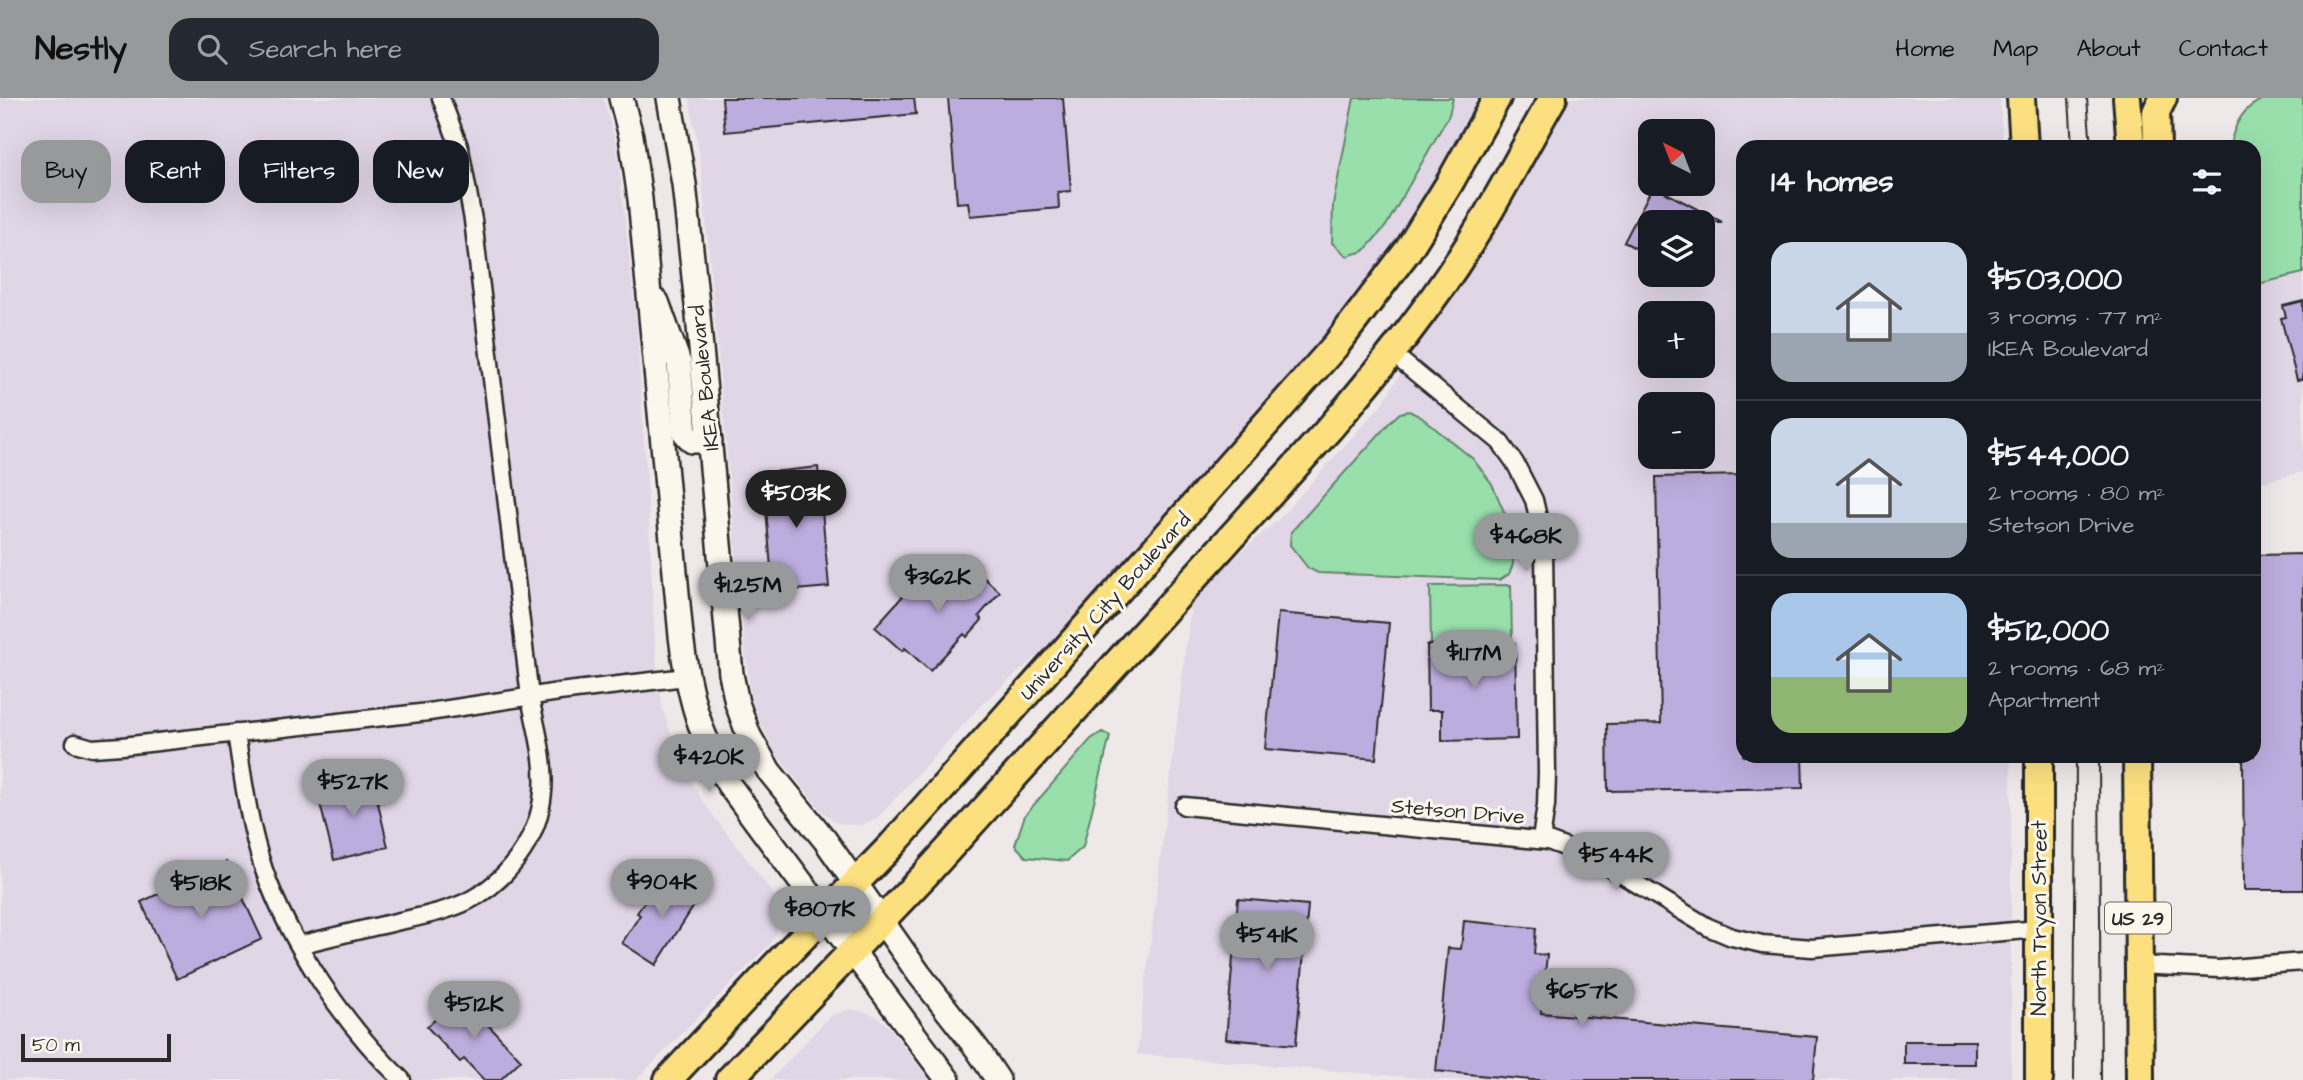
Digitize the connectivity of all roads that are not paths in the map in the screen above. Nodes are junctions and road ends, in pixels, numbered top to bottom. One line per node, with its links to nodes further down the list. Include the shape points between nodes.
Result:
1 (441, 98): 16 (street, via 460,149 471,203)
2 (621, 98): 12 (street, via 634,155)
3 (669, 98): 14 (street, IKEA Boulevard, via 684,184)
4 (1497, 98): 23 (main road, University City Boulevard, via 1408,250 1336,345)
5 (1553, 98): 13 (main road, via 1469,244)
6 (2021, 98): 9 (main road)
7 (2127, 98): 10 (main road)
8 (2163, 98): 11 (main road, via 2157,112)
9 (2024, 140)
10 (2130, 140)
11 (2157, 140)
12 (648, 279): 14 (street, via 677,355 685,433 692,441); 15 (street)
13 (1393, 354): 22 (street, via 1500,442 1538,513 1544,552 1546,644 1547,784); 25 (main road, via 1331,428)
14 (710, 441): 23 (street, IKEA Boulevard, via 731,674 741,717 769,771)
15 (686, 677): 16 (street); 24 (street, via 703,737 720,770)
16 (530, 697): 17 (street); 27 (street, via 543,793 535,827 508,871 479,894 447,909)
17 (236, 733): 18 (street, via 122,747 92,748); 27 (street, via 255,839 278,906)
18 (75, 743)
19 (2039, 763): 26 (main road, North Tryon Street)
20 (2137, 763): 30 (main road, US 29)
21 (1184, 806): 22 (street, Stetson Drive)
22 (1541, 840): 26 (street, Stetson Drive, via 1594,858 1708,927 1762,944 1812,948)
23 (855, 883): 24 (main road, University City Boulevard); 25 (street, IKEA Boulevard)
24 (825, 915): 28 (street); 32 (main road, University City Boulevard)
25 (882, 920): 28 (main road); 35 (street, IKEA Boulevard)
26 (2039, 929): 36 (main road, North Tryon Street)
27 (299, 946): 31 (street, via 346,1015)
28 (851, 952): 33 (main road); 34 (street)
29 (2303, 962): 30 (street, via 2219,969)
30 (2138, 965): 37 (main road, US 29)
31 (402, 1080)
32 (668, 1080)
33 (729, 1080)
34 (948, 1080)
35 (998, 1080)
36 (2039, 1080)
37 (2140, 1080)

